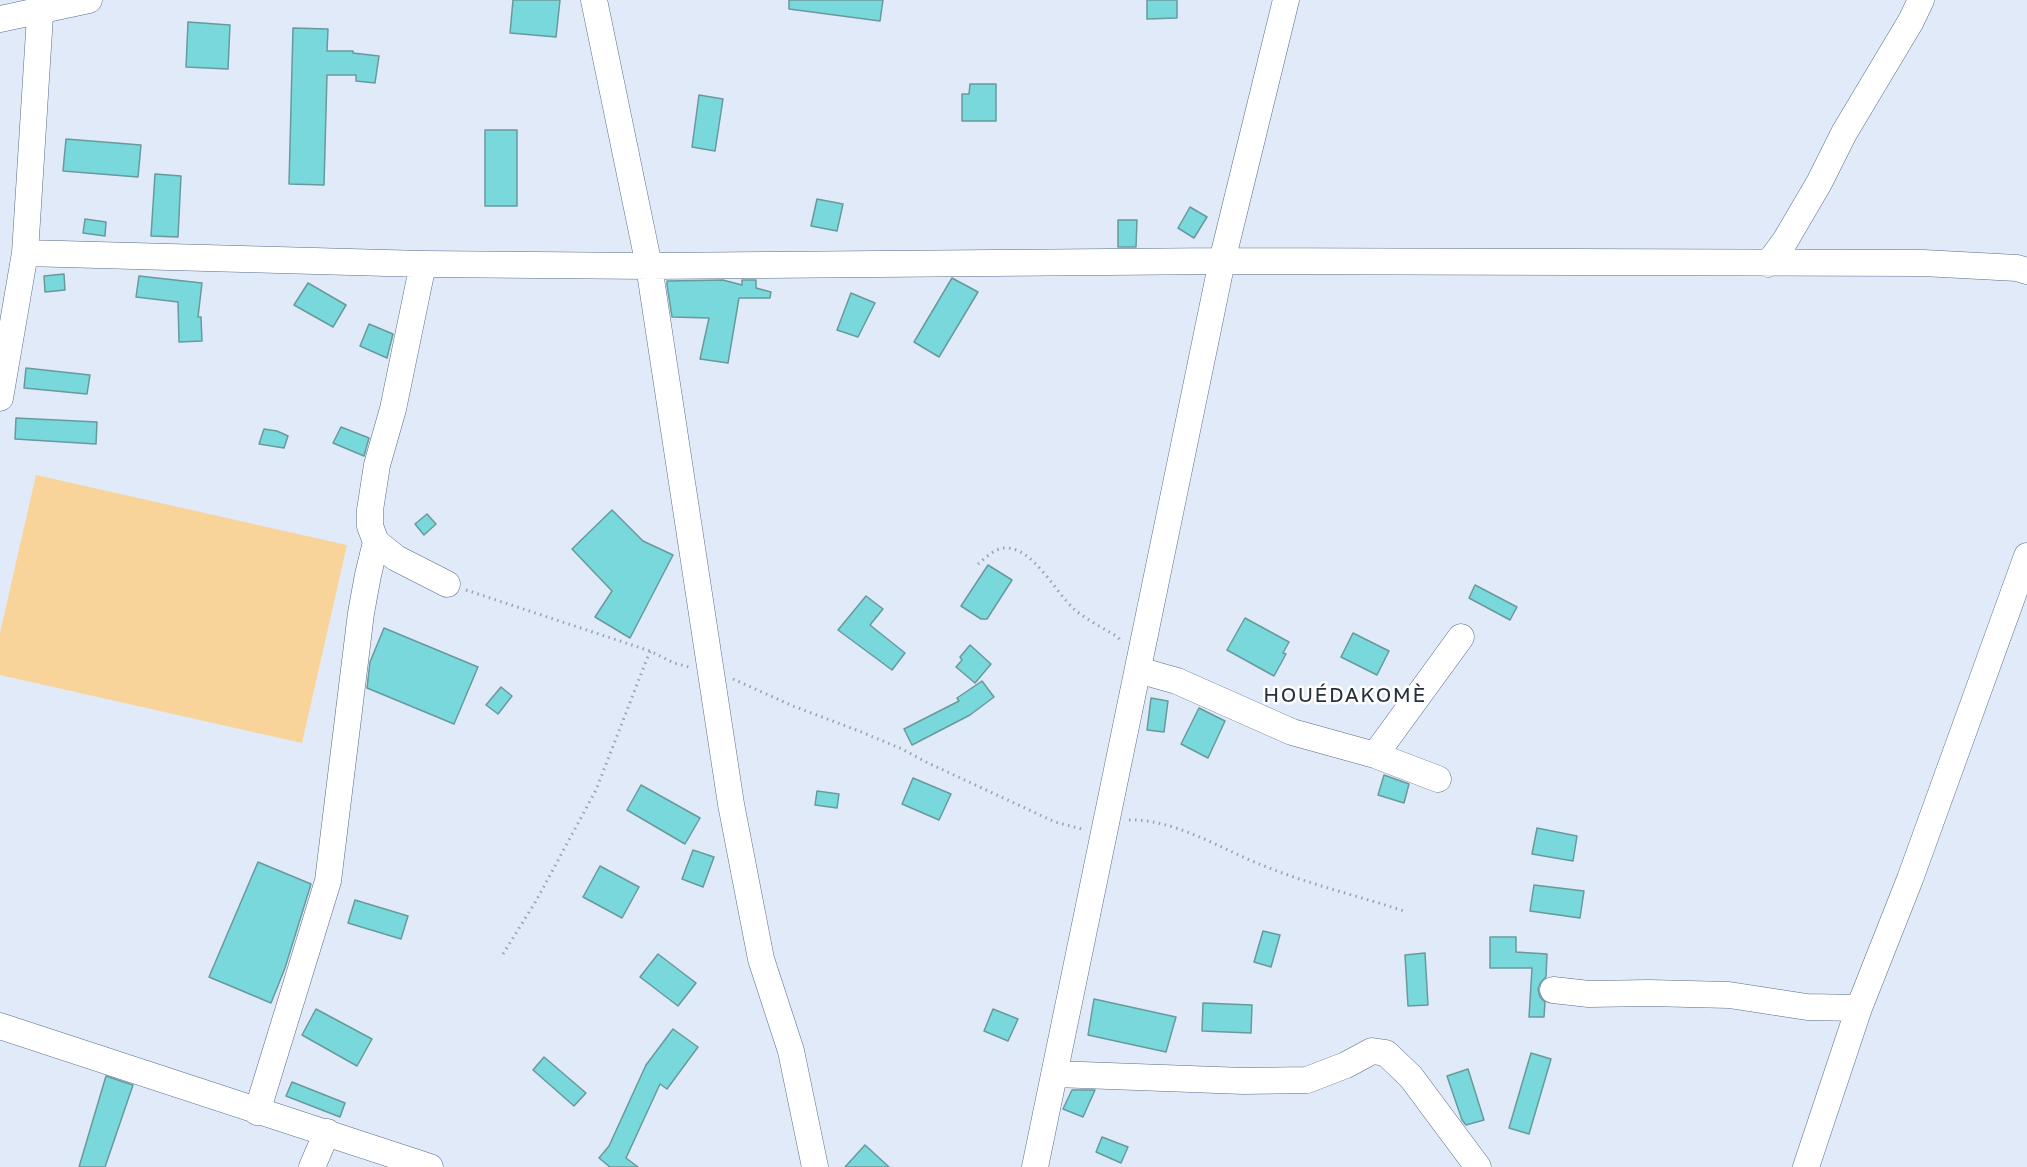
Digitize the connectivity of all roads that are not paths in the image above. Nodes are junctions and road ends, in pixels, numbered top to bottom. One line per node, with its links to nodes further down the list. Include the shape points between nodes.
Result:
1 (89, 0): 5 (street)
2 (594, 0): 11 (street)
3 (1286, 0): 8 (street)
4 (1921, 0): 10 (street, via 1819,183)
5 (41, 5): 6 (street); 7 (street)
6 (0, 19)
7 (25, 254): 9 (street); 13 (street)
8 (1221, 261): 10 (street); 11 (street); 18 (street)
9 (423, 264): 11 (street); 14 (street, via 375,476 370,526)
10 (1768, 264): 12 (street, via 1923,263)
11 (650, 266): 29 (street, via 731,804 761,959 791,1051)
12 (2027, 271)
13 (0, 398)
14 (376, 542): 16 (street, via 396,558); 25 (street, via 361,613 328,881)
15 (2027, 556): 22 (street, via 1911,879)
16 (447, 584)
17 (1461, 637): 19 (street)
18 (1138, 670): 19 (street, via 1178,681 1292,732); 24 (street)
19 (1375, 755): 20 (street)
20 (1438, 779)
21 (1553, 990): 22 (street, via 1729,995 1807,1007)
22 (1859, 1008): 32 (street)
23 (0, 1026): 25 (street)
24 (1055, 1074): 30 (street); 31 (street, via 1307,1080 1372,1051 1386,1053 1411,1077)
25 (257, 1112): 26 (street)
26 (327, 1132): 27 (street); 28 (street)
27 (312, 1167)
28 (430, 1167)
29 (815, 1167)
30 (1035, 1167)
31 (1478, 1167)
32 (1806, 1167)

